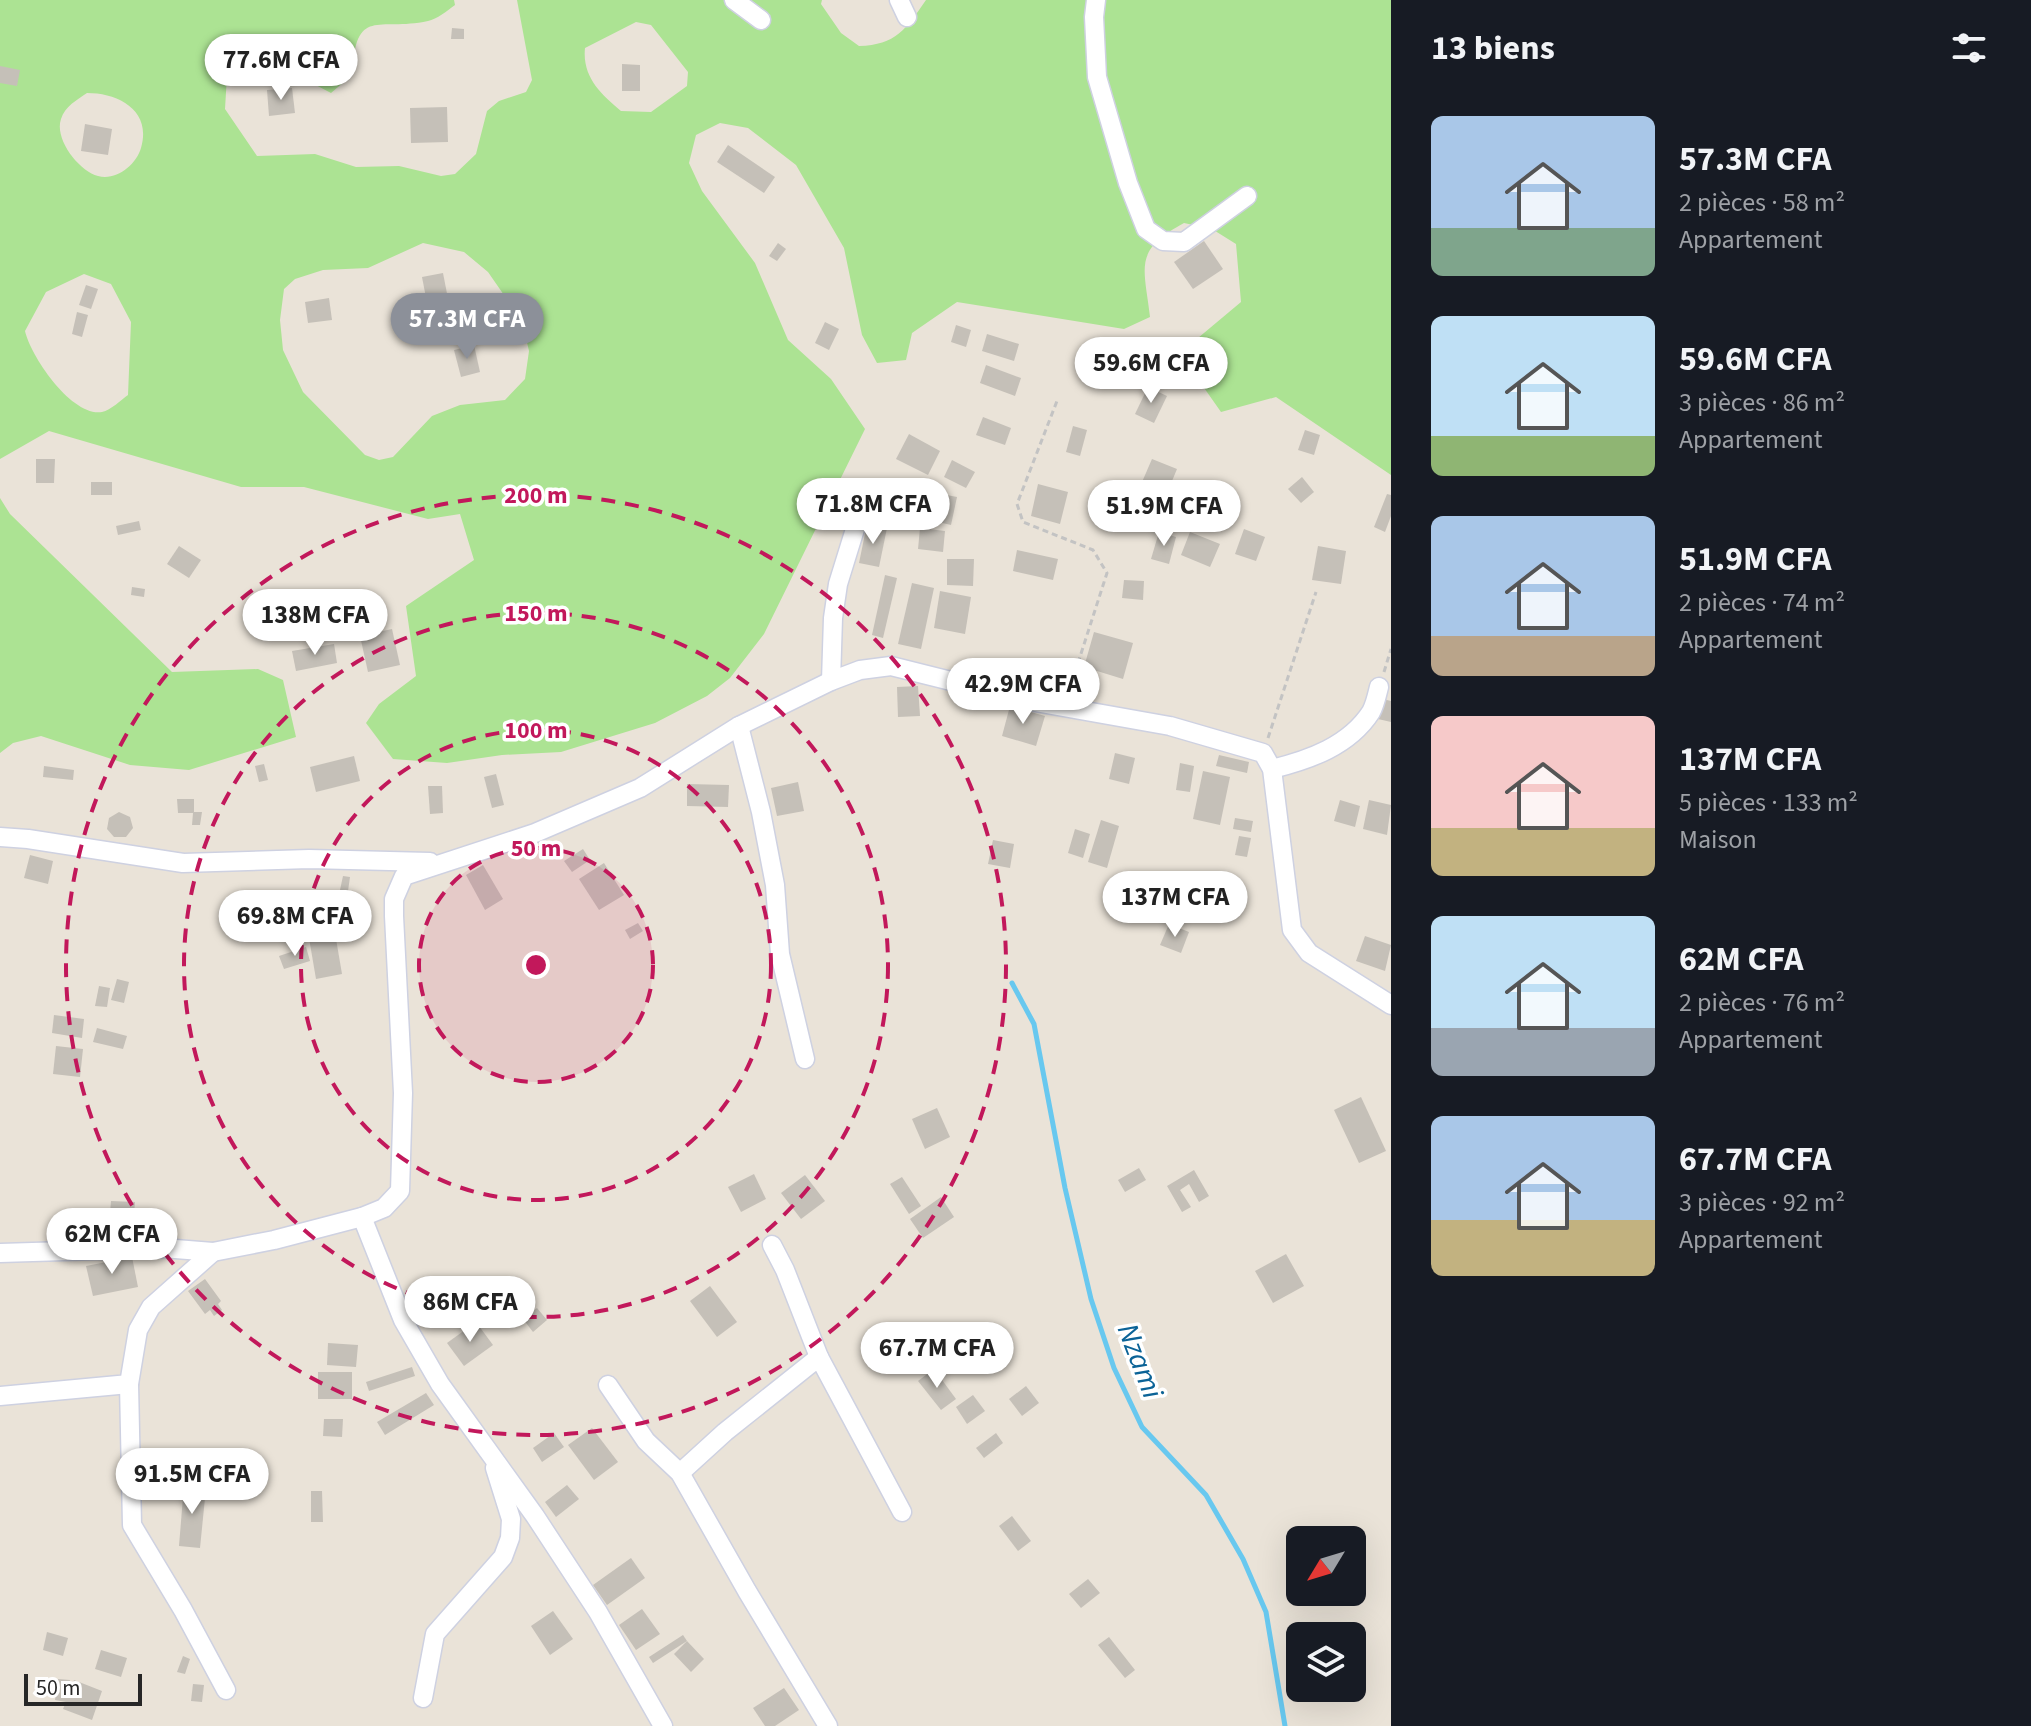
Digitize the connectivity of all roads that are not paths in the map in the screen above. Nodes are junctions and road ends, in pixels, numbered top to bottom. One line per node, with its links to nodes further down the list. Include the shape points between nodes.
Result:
1 (734, 0): 3 (street)
2 (1096, 0): 4 (street, via 1097,77 1146,229 1163,241 1184,242)
3 (761, 20)
4 (1247, 196)
5 (864, 500): 6 (street, via 838,584)
6 (831, 681): 8 (street); 9 (street, via 891,666 1035,702 1170,726)
7 (1379, 687): 9 (street, via 1371,711 1334,747 1300,762)
8 (739, 726): 11 (street, via 640,788 535,833); 13 (street, via 761,812 775,885 780,954)
9 (1268, 761): 12 (street, via 1292,930 1309,953)
10 (0, 837): 11 (street, via 183,863)
11 (441, 862): 14 (street, via 404,876 394,899 403,1093 400,1191 384,1208)
12 (1391, 1005)
13 (805, 1059)
14 (362, 1217): 16 (street); 22 (street, via 403,1320)
15 (772, 1245): 18 (street)
16 (213, 1252): 17 (street, via 163,1248); 19 (street, via 151,1307 138,1330)
17 (0, 1253)
18 (819, 1357): 23 (street); 24 (street)
19 (129, 1384): 21 (street); 25 (street, via 132,1525)
20 (608, 1385): 23 (street, via 646,1441)
21 (0, 1396)
22 (490, 1454): 26 (street, via 511,1519 510,1538 503,1557 435,1634); 28 (street, via 598,1612)
23 (680, 1473): 27 (street)
24 (902, 1512)
25 (226, 1690)
26 (423, 1698)
27 (818, 1722)
28 (663, 1726)

